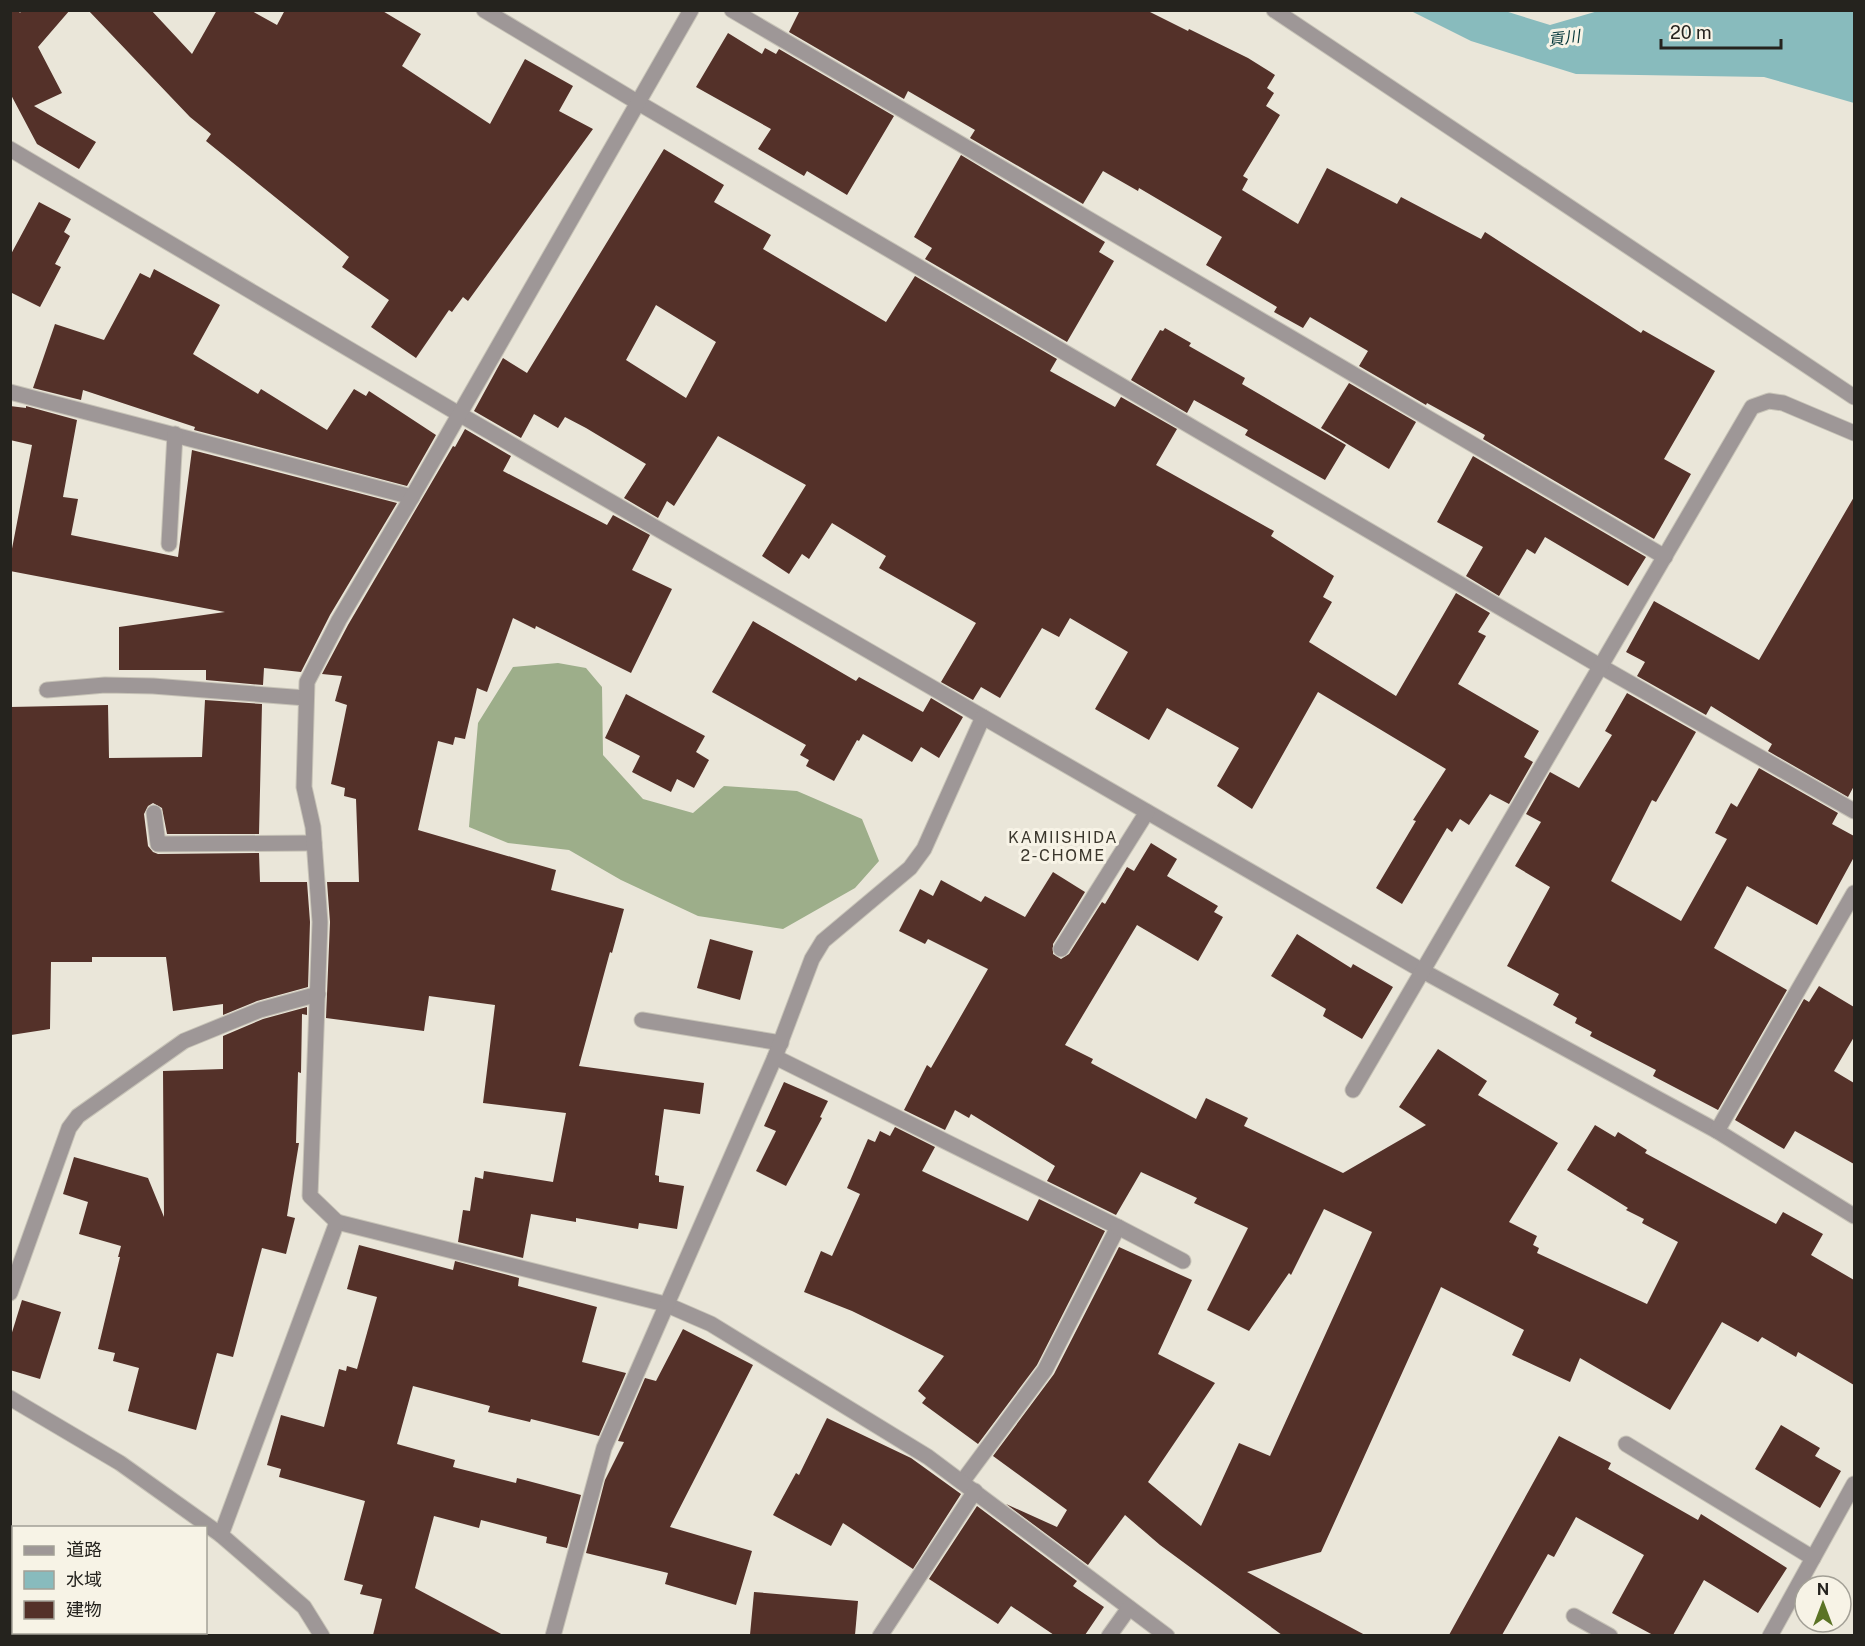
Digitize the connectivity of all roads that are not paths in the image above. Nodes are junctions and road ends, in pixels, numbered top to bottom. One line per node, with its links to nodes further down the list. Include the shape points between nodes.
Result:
1 (484, 10): 5 (street)
2 (691, 10): 5 (street)
3 (732, 10): 14 (street)
4 (1274, 10): 8 (street)
5 (637, 102): 9 (street); 15 (street)
6 (10, 149): 9 (street)
7 (10, 392): 11 (street)
8 (1854, 398)
9 (459, 414): 12 (street); 18 (street)
10 (1854, 433): 14 (street, via 1783,403 1769,401 1752,406)
11 (176, 434): 12 (street); 13 (street)
12 (412, 497): 17 (street, via 339,620 307,682)
13 (169, 544)
14 (1665, 557): 15 (street)
15 (1600, 666): 19 (street); 25 (street)
16 (47, 690): 17 (street, via 141,686)
17 (306, 698): 22 (street, via 304,787)
18 (983, 717): 20 (street); 28 (street, via 924,849 910,868 823,941 812,959)
19 (1854, 811)
20 (1147, 812): 24 (street); 25 (street)
21 (154, 813): 22 (street, via 158,844)
22 (314, 843): 26 (street, via 320,922)
23 (1854, 892): 30 (street)
24 (1061, 949)
25 (1422, 970): 29 (street); 30 (street)
26 (318, 994): 32 (street, via 310,1196); 35 (street, via 260,1010 184,1041 78,1116 69,1128)
27 (642, 1020): 28 (street)
28 (778, 1050): 33 (street); 36 (street)
29 (1353, 1090)
30 (1717, 1131): 31 (street)
31 (1854, 1216)
32 (337, 1222): 36 (street); 42 (street)
33 (1118, 1227): 34 (street); 39 (street, via 1045,1370)
34 (1183, 1261)
35 (10, 1293)
36 (665, 1304): 39 (street, via 711,1324 928,1457); 47 (street, via 604,1448)
37 (10, 1398): 42 (street, via 120,1463)
38 (1626, 1444): 43 (street)
39 (962, 1482): 41 (street)
40 (1854, 1484): 43 (street)
41 (975, 1491): 44 (street); 48 (street)
42 (221, 1535): 46 (street, via 304,1607)
43 (1813, 1558): 52 (street)
44 (1130, 1608): 49 (street); 50 (street)
45 (1574, 1616): 51 (street)
46 (322, 1635)
47 (553, 1635)
48 (880, 1635)
49 (1109, 1635)
50 (1167, 1635)
51 (1610, 1635)
52 (1770, 1635)

